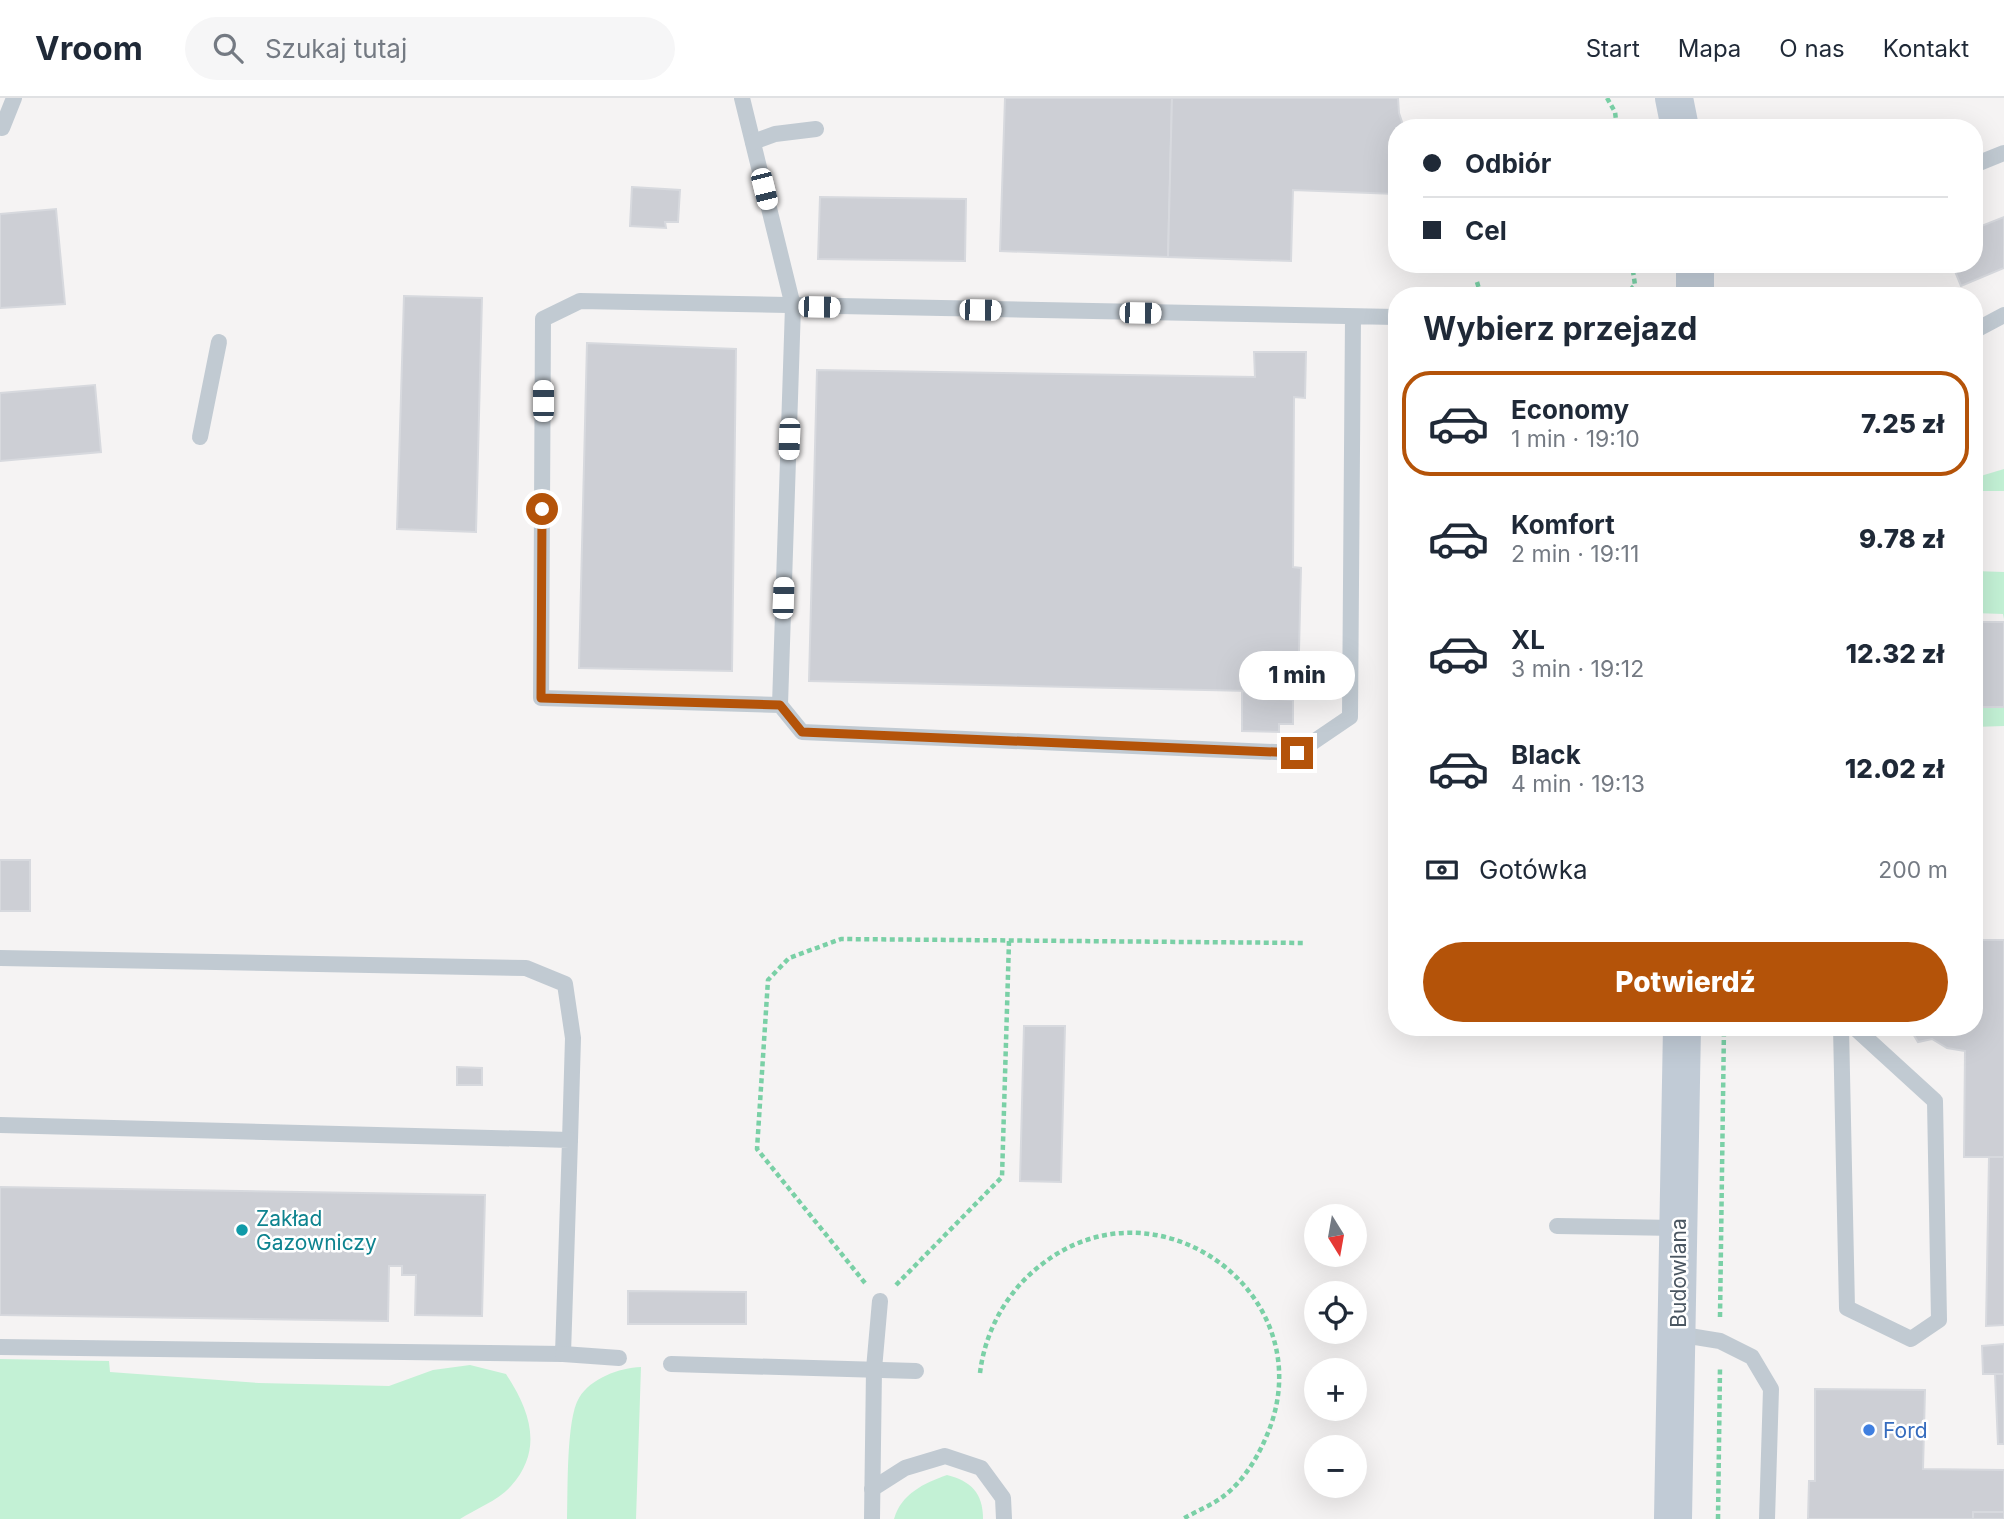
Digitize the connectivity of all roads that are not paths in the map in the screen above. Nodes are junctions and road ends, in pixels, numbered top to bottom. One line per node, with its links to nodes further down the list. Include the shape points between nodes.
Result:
1 (14, 98): 5 (lane)
2 (742, 98): 7 (lane)
3 (1674, 98): 4 (street)
4 (1678, 119)
5 (2, 128)
6 (816, 129): 7 (lane)
7 (753, 142): 10 (lane)
8 (2004, 153): 9 (lane)
9 (1983, 161)
10 (793, 306): 12 (lane); 17 (lane); 17 (lane, via 580,301 543,320 541,698)
11 (2004, 315): 14 (lane)
12 (1353, 317): 13 (lane); 17 (lane, via 1350,717 1297,753 802,732)
13 (1388, 317)
14 (1983, 326)
15 (219, 342): 16 (lane)
16 (200, 437)
17 (780, 705)
18 (0, 958): 23 (lane, via 526,968 565,984 573,1038)
19 (1682, 1036): 25 (street, Budowlana)
20 (1841, 1036): 21 (lane, via 1847,1308 1911,1339 1939,1320 1935,1101)
21 (1864, 1036)
22 (0, 1125): 23 (lane)
23 (570, 1140): 29 (lane)
24 (1557, 1226): 25 (lane)
25 (1677, 1228): 27 (street, Budowlana)
26 (880, 1301): 32 (lane)
27 (1677, 1334): 37 (street, Budowlana); 38 (lane, via 1720,1341 1752,1357 1771,1389)
28 (0, 1347): 29 (lane)
29 (563, 1354): 30 (lane)
30 (619, 1358)
31 (671, 1364): 32 (lane)
32 (874, 1369): 33 (lane); 34 (lane)
33 (916, 1371)
34 (872, 1489): 35 (lane); 36 (lane, via 905,1468 945,1456 981,1468 1003,1498)
35 (872, 1519)
36 (1004, 1519)
37 (1673, 1519)
38 (1767, 1519)

